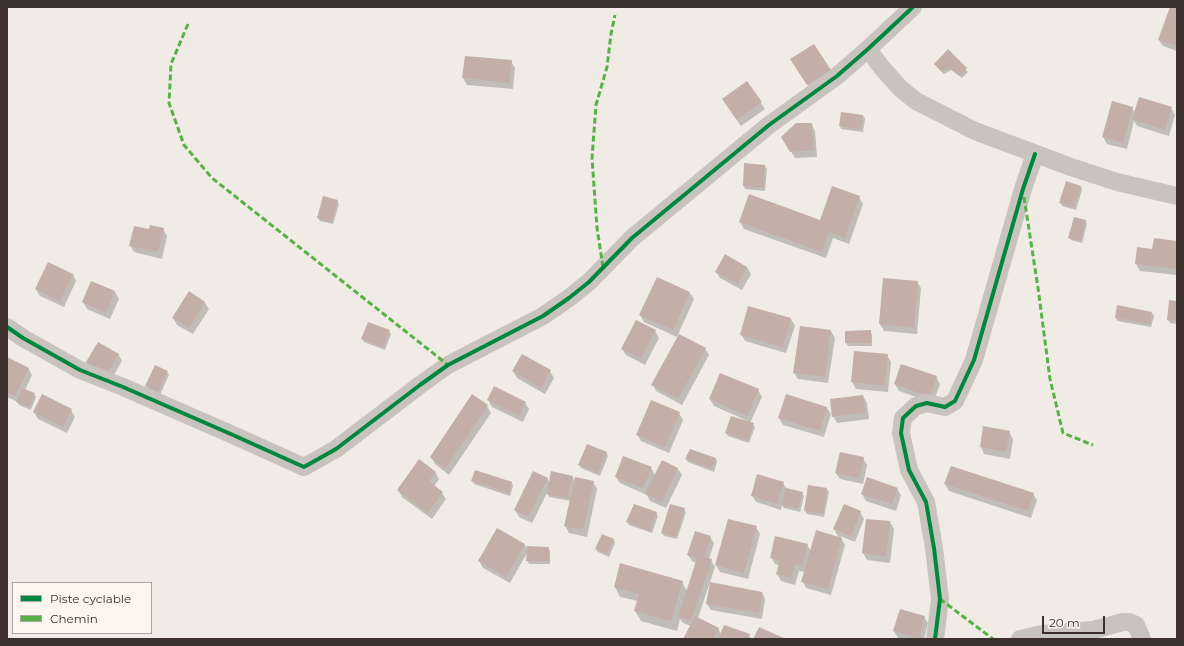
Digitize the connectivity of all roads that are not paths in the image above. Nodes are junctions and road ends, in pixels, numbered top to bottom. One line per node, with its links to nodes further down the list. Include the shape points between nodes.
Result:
1 (913, 7): 2 (street)
2 (868, 49): 3 (street, via 901,89 916,101 975,131); 5 (street, via 837,76 769,125 632,238 589,282 569,298 543,316 448,365 336,448 304,468 80,370)
3 (1035, 154): 4 (street, via 1117,182); 6 (street, via 974,360 955,401 945,407 927,403 916,406 904,418 901,433 909,470 926,502 934,548 940,599)
4 (1177, 196)
5 (7, 327)
6 (935, 639)
7 (1020, 639): 8 (street, via 1042,634 1094,630 1123,622 1136,624)
8 (1142, 639)

